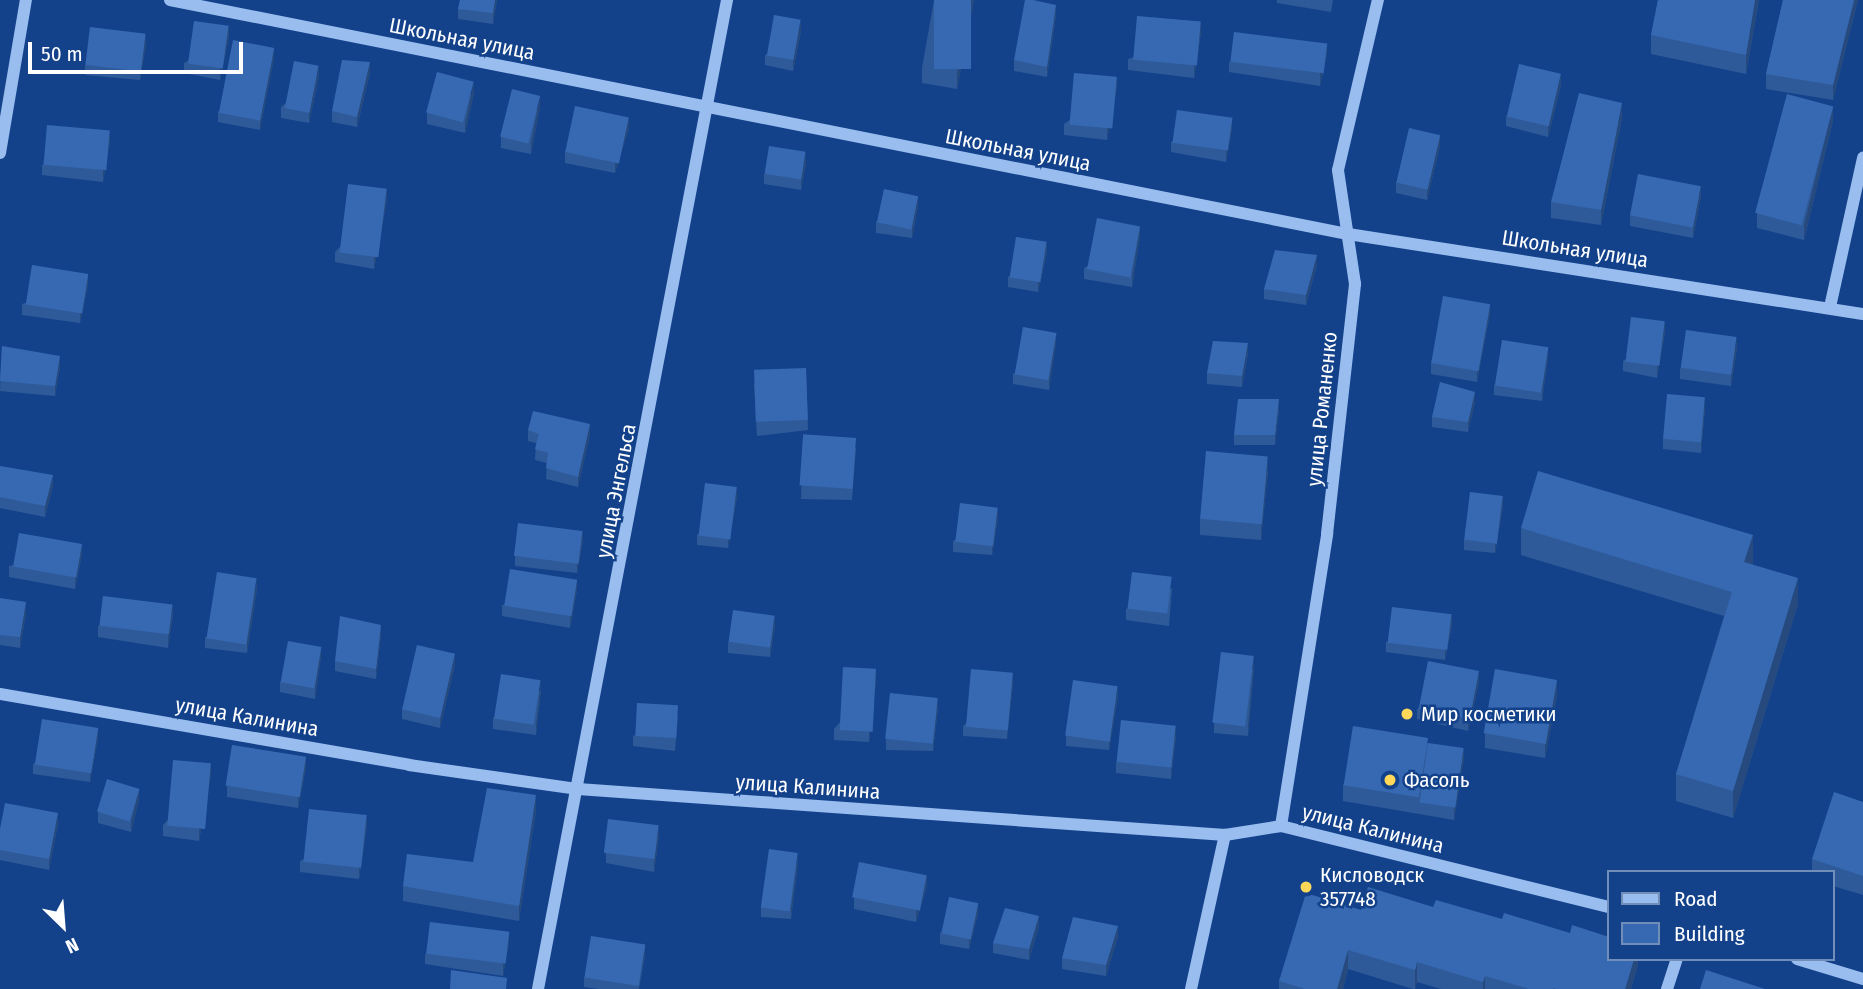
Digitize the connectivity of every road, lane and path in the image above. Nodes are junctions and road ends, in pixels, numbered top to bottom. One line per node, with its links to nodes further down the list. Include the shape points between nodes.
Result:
1 (26, 0): 6 (street)
2 (170, 0): 5 (street, Школьная улица)
3 (727, 0): 5 (street, улица Энгельса)
4 (1378, 0): 8 (street, улица Романенко, via 1338,170)
5 (709, 109): 8 (street, Школьная улица); 12 (street, улица Энгельса)
6 (0, 153)
7 (1863, 158): 9 (street)
8 (1348, 234): 9 (street, Школьная улица); 13 (street, улица Романенко, via 1355,284 1327,534)
9 (1830, 307): 10 (street, Школьная улица)
10 (1863, 314)
11 (0, 694): 12 (street, улица Калинина, via 409,765)
12 (578, 789): 14 (street, улица Калинина); 19 (street, улица Энгельса)
13 (1281, 825): 14 (street, улица Калинина); 15 (street, улица Калинина)
14 (1225, 835): 20 (street)
15 (1608, 907)
16 (1676, 961): 21 (street)
17 (1804, 961): 18 (street)
18 (1863, 979)
19 (538, 989)
20 (1191, 989)
21 (1667, 989)

